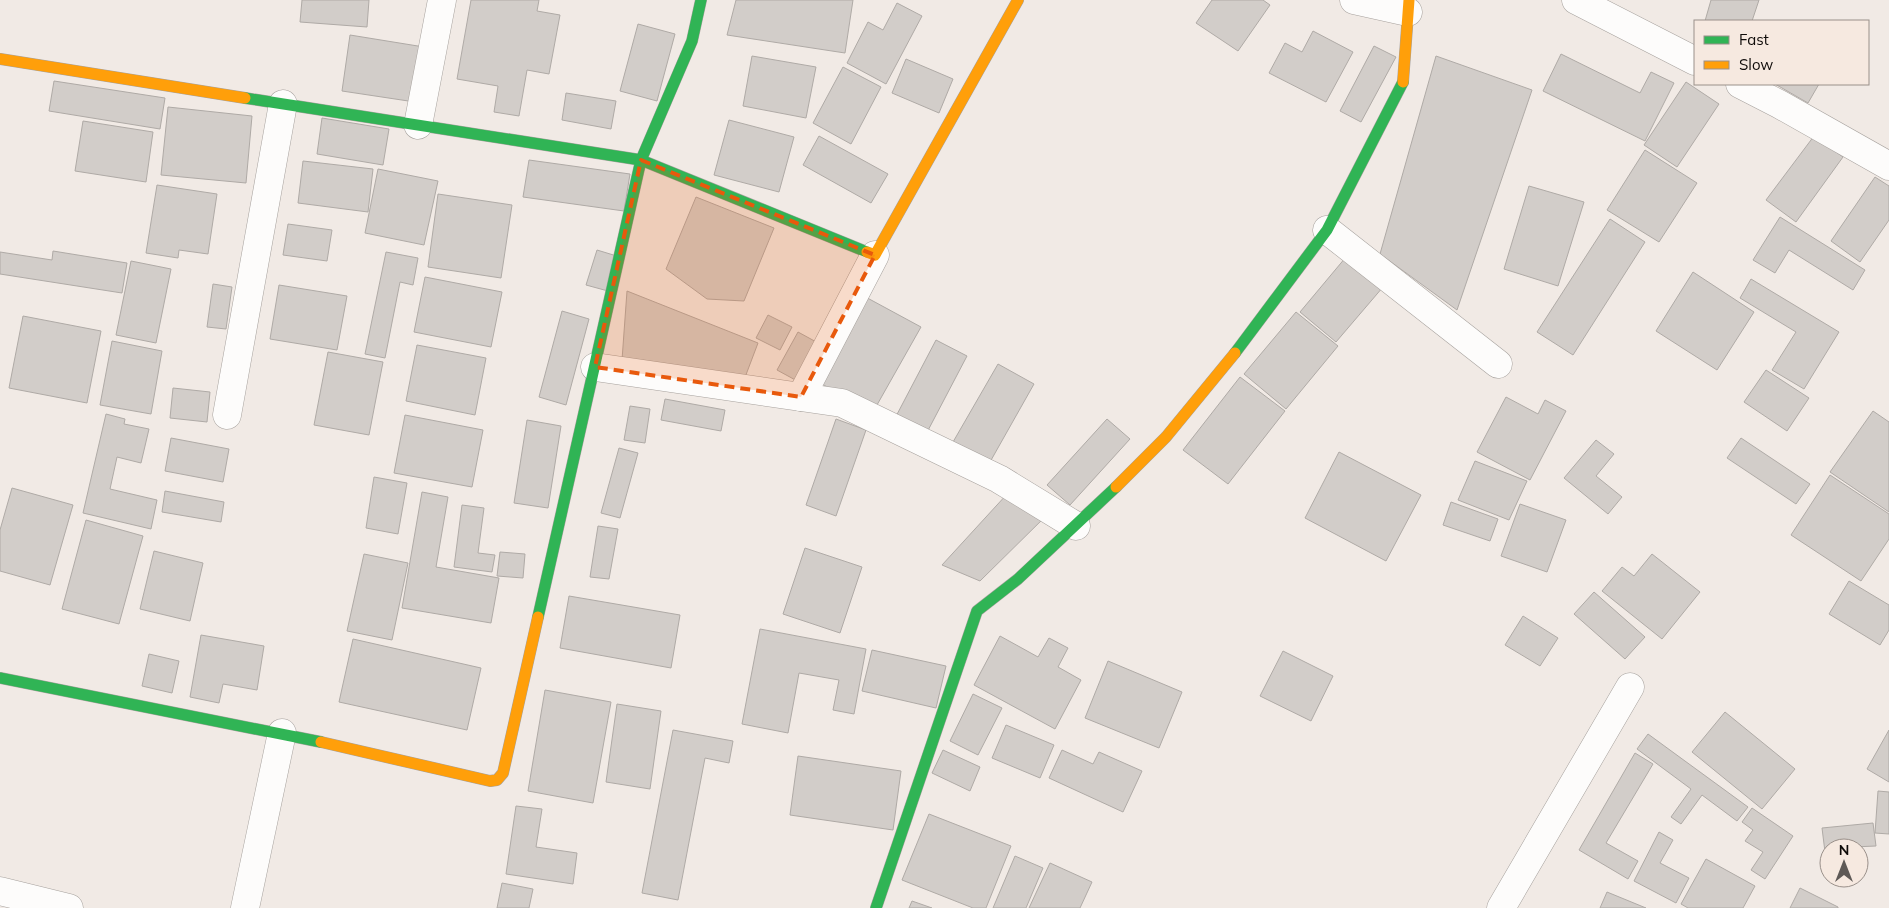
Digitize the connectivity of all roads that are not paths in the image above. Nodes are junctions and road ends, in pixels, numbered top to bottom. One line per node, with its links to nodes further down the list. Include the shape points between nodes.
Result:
1 (442, 0): 11 (street)
2 (701, 0): 12 (street, via 692,41)
3 (1018, 0): 15 (street)
4 (1354, 0): 6 (street)
5 (1576, 0): 8 (street)
6 (1408, 6): 14 (street, via 1403,85)
7 (0, 59): 10 (street)
8 (1694, 60)
9 (1742, 85): 13 (street)
10 (283, 104): 11 (street); 19 (street)
11 (418, 125): 12 (street)
12 (641, 160): 15 (street); 17 (street)
13 (1889, 166)
14 (1327, 230): 16 (street); 20 (street, via 1234,355 1166,436)
15 (876, 255): 18 (street)
16 (1498, 364)
17 (594, 367): 18 (street); 23 (street, via 503,773 498,780 490,781)
18 (801, 397): 20 (street, via 842,404 999,479)
19 (227, 415)
20 (1076, 526): 27 (street, via 1018,580 977,611)
21 (0, 678): 23 (street)
22 (1630, 687): 28 (street)
23 (282, 733): 26 (street)
24 (0, 892): 25 (street)
25 (69, 908)
26 (245, 908)
27 (876, 908)
28 (1501, 908)

